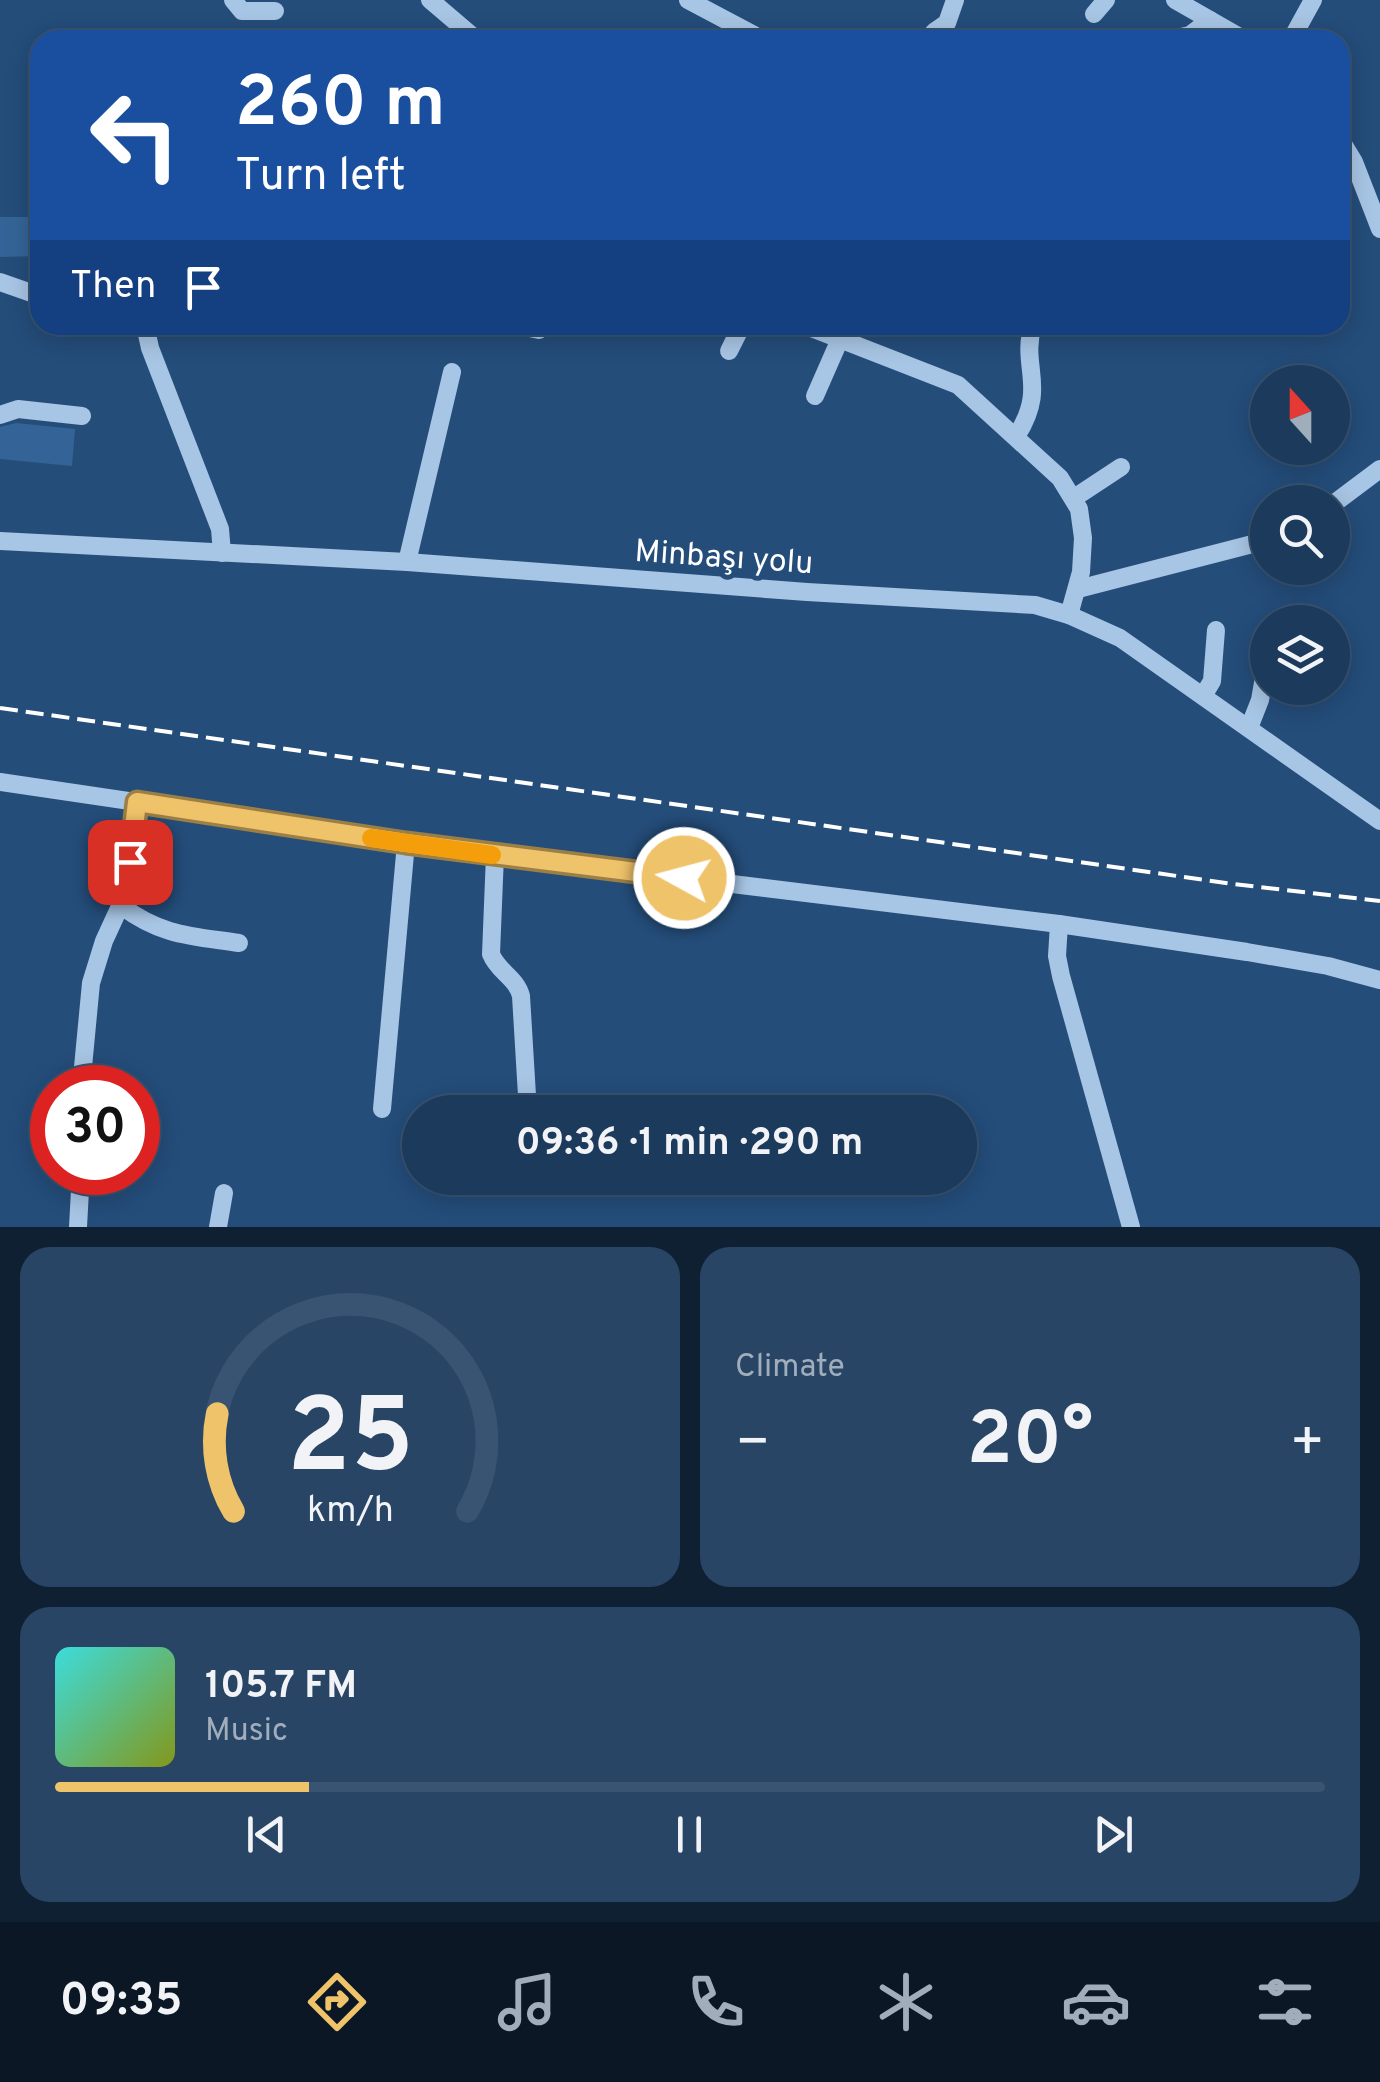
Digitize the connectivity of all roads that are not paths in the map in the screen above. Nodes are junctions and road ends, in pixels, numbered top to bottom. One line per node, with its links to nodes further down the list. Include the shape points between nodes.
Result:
1 (232, 0): 7 (street, via 242,10)
2 (430, 0): 9 (street)
3 (688, 0): 10 (street)
4 (955, 0): 11 (street, via 948,22)
5 (1175, 0): 8 (street)
6 (1313, 0): 14 (street)
7 (275, 10)
8 (1210, 20): 12 (street); 13 (street)
9 (465, 30)
10 (745, 30)
11 (937, 30)
12 (1197, 30)
13 (1228, 30)
14 (1296, 30)
15 (1350, 155): 16 (street)
16 (1380, 229)
17 (0, 282): 18 (street)
18 (30, 292)
19 (147, 335): 36 (street, via 220,529)
20 (737, 335): 24 (street)
21 (830, 335): 23 (street)
22 (1033, 335): 29 (street, via 1034,398)
23 (840, 339): 26 (street); 29 (street, via 958,385)
24 (729, 350)
25 (452, 372): 37 (street)
26 (815, 396)
27 (0, 414): 28 (street)
28 (82, 416)
29 (1016, 435): 33 (street)
30 (1121, 467): 33 (street)
31 (1380, 469): 32 (street)
32 (1350, 491)
33 (1074, 498): 38 (street, via 1082,538)
34 (0, 541): 36 (street, Minbaşı yolu)
35 (1250, 545): 38 (street)
36 (222, 553): 37 (street, Minbaşı yolu)
37 (407, 562): 39 (street, Minbaşı yolu, via 996,600)
38 (1078, 589): 39 (street)
39 (1069, 614): 41 (street, Minbaşı yolu, via 1120,638)
40 (1216, 630): 41 (street, via 1212,681)
41 (1202, 696): 43 (street, Minbaşı yolu)
42 (1258, 705): 43 (street)
43 (1248, 728): 46 (street, Minbaşı yolu)
44 (0, 782): 45 (street)
45 (137, 802): 47 (street); 49 (street)
46 (1380, 821)
47 (406, 843): 48 (street); 55 (street)
48 (496, 855): 50 (street); 54 (street, via 490,954 518,983)
49 (123, 907): 51 (street, via 168,933); 53 (street, via 91,984)
50 (1060, 924): 52 (street); 60 (street, via 1061,976)
51 (239, 943)
52 (1380, 980)
53 (83, 1065)
54 (527, 1095)
55 (382, 1109)
56 (224, 1193): 59 (street)
57 (80, 1195): 58 (street)
58 (78, 1227)
59 (218, 1227)
60 (1132, 1227)

